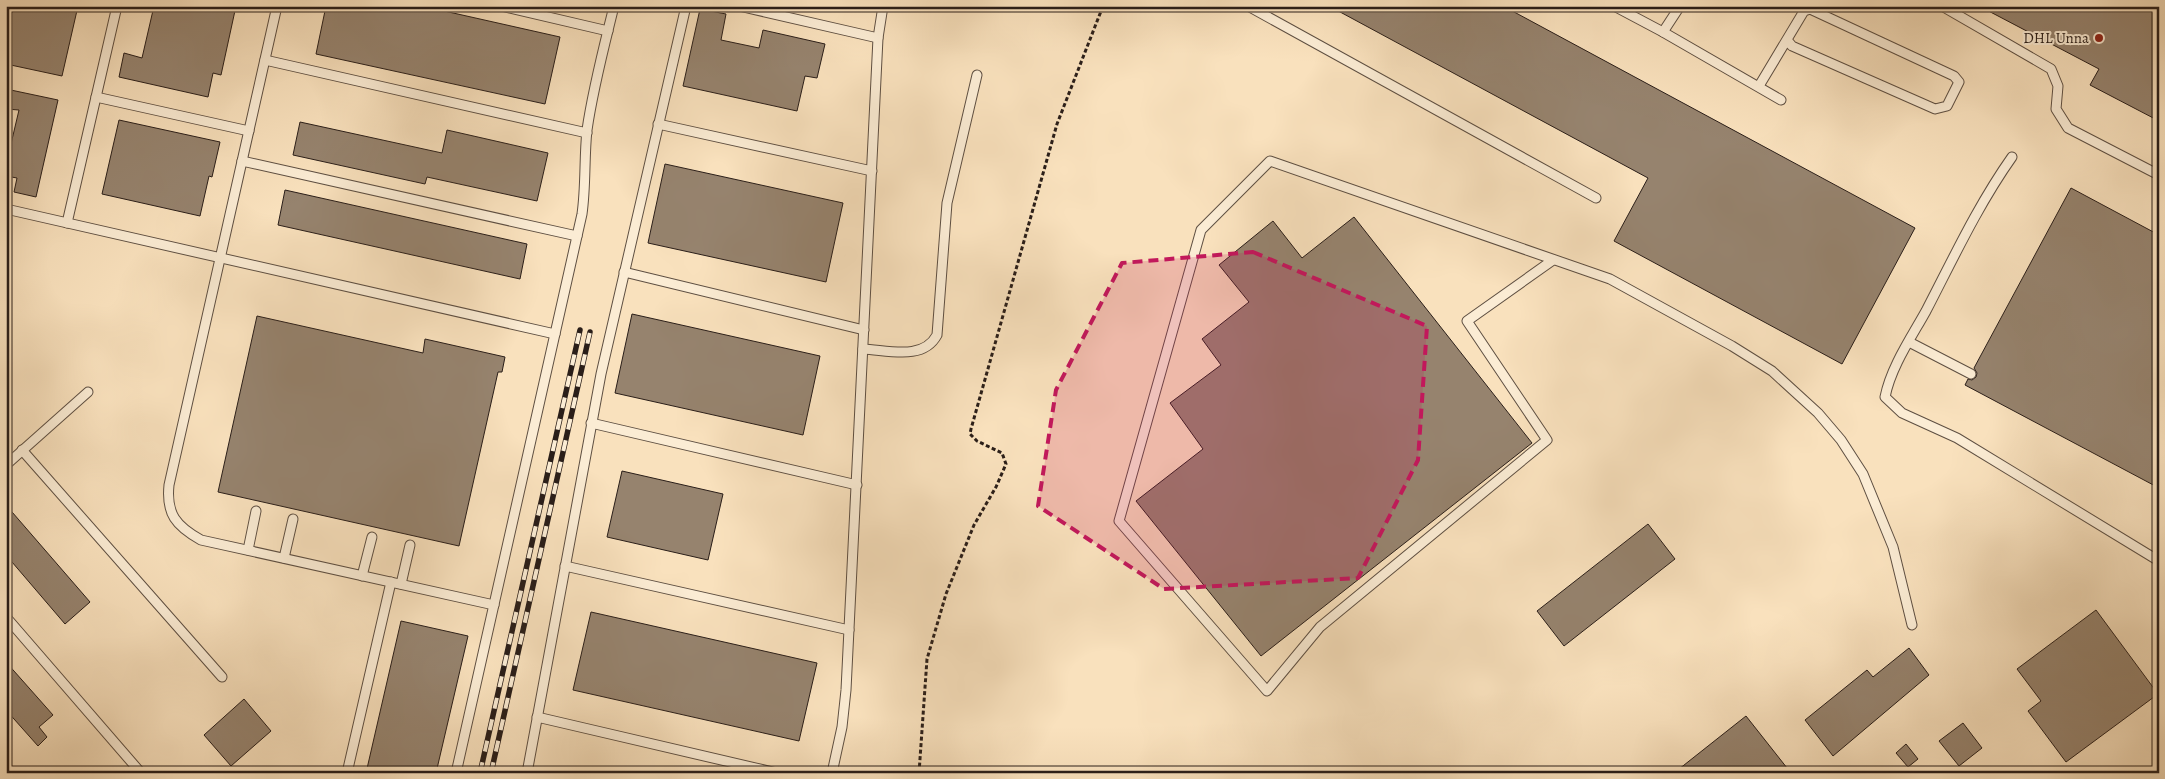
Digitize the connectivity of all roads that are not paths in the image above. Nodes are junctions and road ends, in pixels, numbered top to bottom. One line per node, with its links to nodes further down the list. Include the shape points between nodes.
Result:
1 (117, 6): 19 (lane)
2 (277, 6): 16 (lane)
3 (500, 6): 12 (lane)
4 (614, 6): 12 (lane)
5 (686, 6): 21 (lane)
6 (739, 6): 14 (lane)
7 (882, 6): 14 (lane)
8 (1248, 6): 28 (lane)
9 (1614, 6): 13 (lane)
10 (1680, 6): 13 (lane)
11 (1942, 6): 27 (lane, via 2051,69 2058,86 2056,110 2068,128)
12 (608, 31): 23 (lane)
13 (1663, 32): 18 (lane)
14 (878, 38): 26 (lane)
15 (1786, 40): 15 (lane, via 1804,11 1810,9 1954,76 1959,82 1947,106 1935,109 1792,46); 18 (lane)
16 (265, 60): 22 (lane); 23 (lane)
17 (978, 76): 38 (lane, via 947,203 937,335 921,350)
18 (1759, 86): 20 (lane)
19 (96, 96): 22 (lane); 30 (lane)
20 (1781, 100)
21 (658, 124): 26 (lane); 34 (lane)
22 (249, 131): 25 (lane)
23 (587, 133): 31 (lane, via 585,192)
24 (2012, 157): 37 (lane, via 1993,184)
25 (242, 161): 31 (lane); 32 (lane)
26 (872, 171): 35 (lane)
27 (2159, 176)
28 (1596, 198)
29 (6, 210): 30 (lane)
30 (67, 223): 32 (lane)
31 (577, 236): 36 (lane)
32 (221, 258): 36 (lane); 49 (lane, via 168,499 171,513 188,533 200,540)
33 (1553, 260): 33 (lane, via 1270,161 1201,230 1119,521 1267,692 1320,627 1547,440 1467,321); 58 (lane, via 1610,279 1732,346 1772,371 1818,413 1863,474 1892,547)
34 (624, 272): 35 (lane); 41 (lane)
35 (864, 330): 38 (lane)
36 (555, 334): 56 (lane)
37 (1909, 342): 39 (lane); 51 (lane, via 1887,384 1884,397 1902,413 1957,438)
38 (863, 348): 44 (lane)
39 (1971, 374)
40 (88, 392): 42 (lane)
41 (592, 423): 44 (lane); 52 (lane)
42 (22, 450): 43 (lane); 60 (lane)
43 (6, 465)
44 (857, 485): 59 (lane)
45 (256, 511): 49 (lane)
46 (293, 519): 50 (lane)
47 (372, 537): 53 (lane)
48 (410, 545): 55 (lane)
49 (248, 550): 50 (lane)
50 (284, 558): 53 (lane)
51 (2159, 561)
52 (565, 566): 59 (lane); 61 (lane)
53 (362, 576): 54 (lane)
54 (391, 582): 55 (lane); 63 (lane)
55 (401, 584): 56 (lane)
56 (494, 605): 64 (lane)
57 (6, 617): 62 (lane)
58 (1912, 625)
59 (849, 630): 67 (lane, via 842,727)
60 (222, 677)
61 (537, 717): 65 (lane); 66 (lane)
62 (142, 773)
63 (347, 773)
64 (456, 773)
65 (527, 773)
66 (777, 773)
67 (832, 773)

